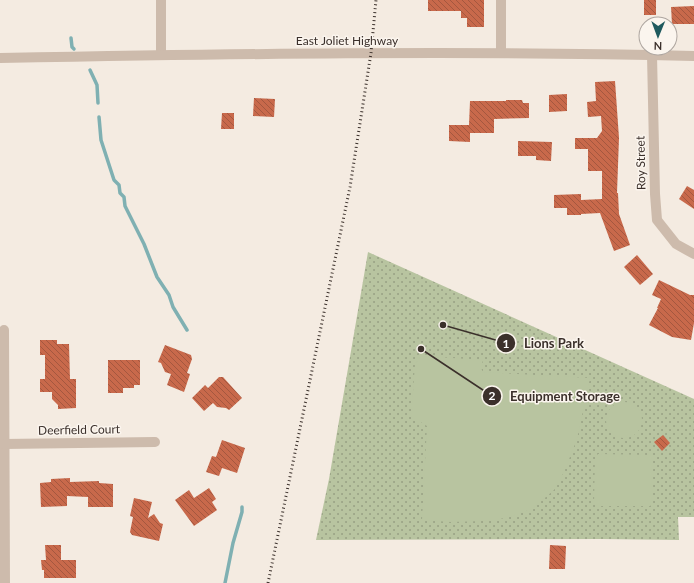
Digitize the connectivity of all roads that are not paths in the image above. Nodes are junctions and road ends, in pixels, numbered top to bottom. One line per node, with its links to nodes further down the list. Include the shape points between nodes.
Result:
1 (161, 0): 4 (street)
2 (501, 0): 3 (street)
3 (501, 52): 4 (street, East Joliet Highway); 5 (street, East Joliet Highway)
4 (161, 55): 9 (street, East Joliet Highway)
5 (638, 55)
6 (652, 56): 10 (street, Roy Street, via 654,194 657,220 676,244)
7 (678, 56): 8 (street, East Joliet Highway)
8 (694, 56)
9 (0, 58)
10 (694, 254)
11 (4, 330): 13 (street)
12 (155, 442): 13 (street, Deerfield Court)
13 (4, 444): 14 (street)
14 (5, 583)

